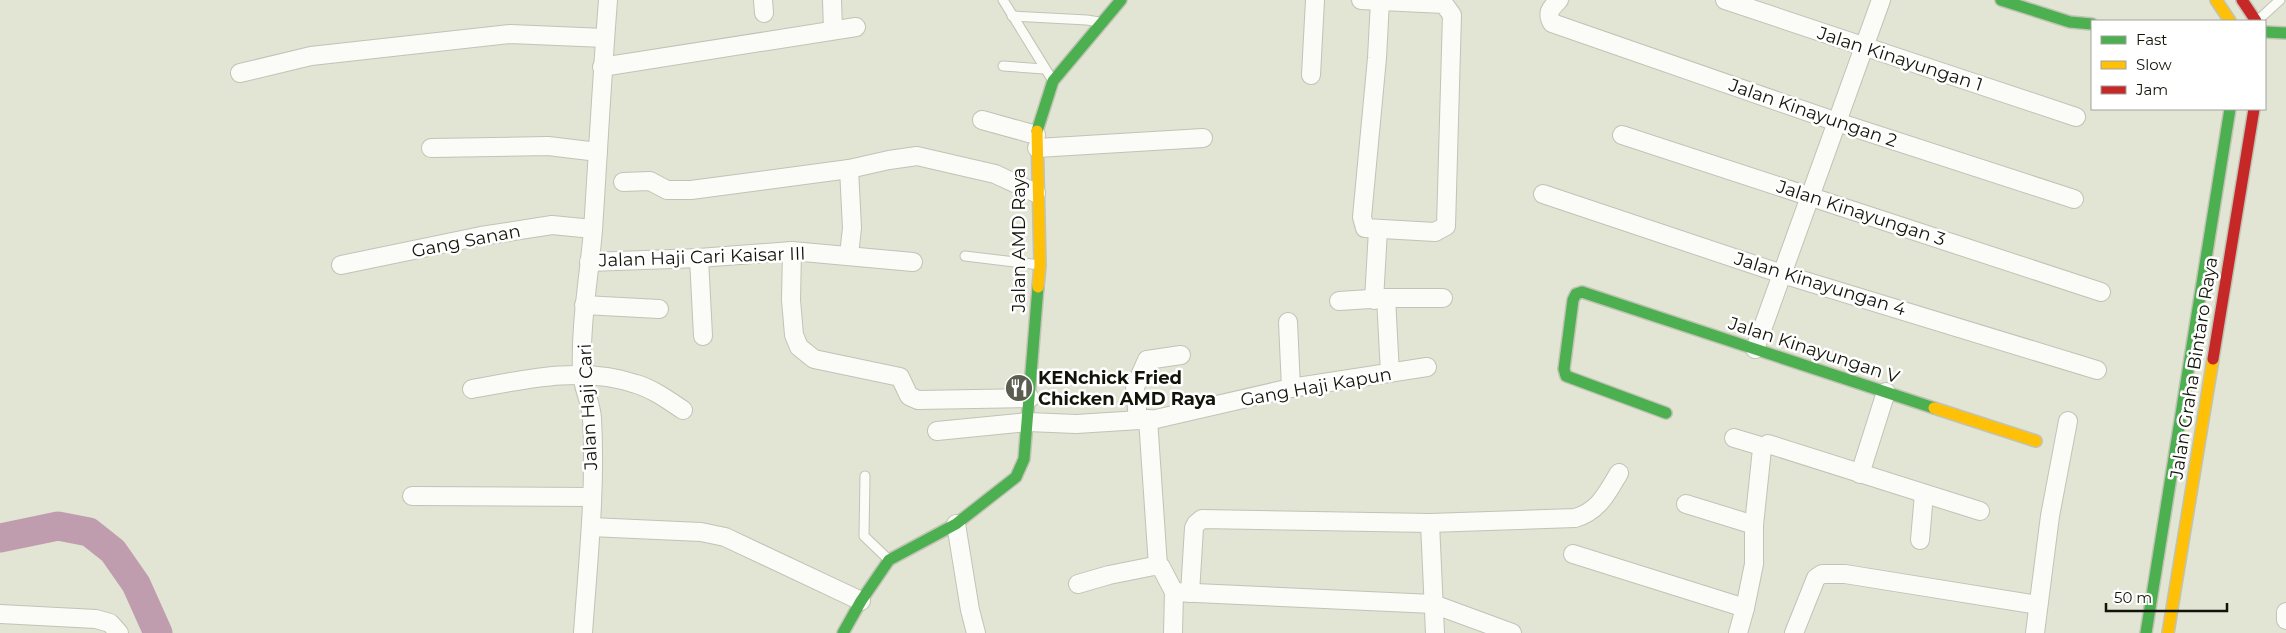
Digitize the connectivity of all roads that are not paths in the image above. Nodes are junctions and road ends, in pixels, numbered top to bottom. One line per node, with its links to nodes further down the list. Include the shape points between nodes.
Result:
1 (608, 0): 25 (street, Jalan Haji Cari)
2 (832, 0): 22 (street)
3 (1003, 0): 15 (lane)
4 (1121, 0): 19 (street, Jalan AMD Raya)
5 (1315, 0): 31 (street)
6 (1361, 0): 14 (street)
7 (1559, 0): 37 (street, Jalan Kinayungan 2, via 1550,9 1552,23)
8 (1725, 0): 26 (street, Jalan Kinayungan 1)
9 (1881, 0): 26 (street)
10 (2000, 0): 20 (street, via 2070,22)
11 (2216, 0): 16 (street)
12 (2242, 0): 17 (street)
13 (2280, 0): 18 (lane)
14 (1380, 1): 50 (street, via 1362,217 1365,228); 50 (street, via 1444,4 1452,15 1446,226 1435,232)
15 (1012, 16): 19 (lane); 29 (lane)
16 (2229, 20)
17 (2255, 20)
18 (2257, 20)
19 (1102, 23): 32 (street, Jalan AMD Raya)
20 (2091, 24)
21 (856, 26): 22 (street)
22 (833, 30): 28 (street)
23 (2266, 32): 24 (street)
24 (2286, 33)
25 (605, 38): 28 (street, Jalan Haji Cari); 30 (street, via 510,34 311,56)
26 (1864, 47): 35 (street, Jalan Kinayungan 1); 37 (street)
27 (1003, 66): 29 (lane)
28 (602, 67): 42 (street, Jalan Haji Cari)
29 (1044, 69): 32 (lane)
30 (240, 73)
31 (1311, 75)
32 (1053, 81): 40 (street, Jalan AMD Raya)
33 (2230, 110): 90 (street, Jalan Graha Bintaro Raya)
34 (2254, 110): 91 (street, Jalan Graha Bintaro Raya)
35 (2076, 117)
36 (982, 120): 40 (street)
37 (1837, 122): 47 (street); 48 (street, Jalan Kinayungan 2)
38 (1622, 136): 47 (street, Jalan Kinayungan 3)
39 (1203, 138): 40 (street)
40 (1036, 141): 45 (street, Jalan AMD Raya)
41 (431, 148): 42 (street, via 548,146)
42 (598, 152): 49 (street, Jalan Haji Cari)
43 (849, 169): 44 (street, via 679,191 667,190 650,181); 45 (street, via 917,156 995,174); 52 (street, via 852,228)
44 (623, 182)
45 (1036, 193): 58 (street, Jalan AMD Raya)
46 (1544, 194): 59 (street, Jalan Kinayungan 4)
47 (1810, 196): 59 (street); 60 (street, Jalan Kinayungan 3)
48 (2074, 199)
49 (593, 229): 55 (street, Jalan Haji Cari); 57 (street, Gang Sanan, via 552,225)
50 (1378, 230): 62 (street)
51 (792, 251): 52 (street, Jalan Haji Cari Kaisar III); 54 (street, Jalan Haji Cari Kaisar III); 77 (street, via 794,335 799,347 814,359 900,377 909,396 918,400)
52 (849, 255): 56 (street, Jalan Haji Cari Kaisar III)
53 (965, 256): 58 (lane)
54 (699, 258): 55 (street, Jalan Haji Cari Kaisar III); 67 (street)
55 (589, 262): 64 (street, Jalan Haji Cari)
56 (913, 262)
57 (341, 265)
58 (1040, 265): 77 (street, Jalan AMD Raya)
59 (1782, 274): 68 (street); 71 (street, Jalan Kinayungan 4)
60 (2101, 292)
61 (1442, 298): 62 (street)
62 (1380, 299): 63 (street); 72 (street)
63 (1339, 301)
64 (584, 305): 65 (street); 73 (street, Jalan Haji Cari)
65 (659, 310)
66 (1288, 322): 74 (street)
67 (703, 336)
68 (1754, 349): 76 (street, Jalan Kinayungan V); 79 (street, Jalan Kinayungan V, via 1582,292 1576,294 1564,369 1566,376)
69 (1181, 356): 80 (street, via 1146,360 1135,387)
70 (1427, 367): 72 (street, Gang Haji Kapun)
71 (2097, 370)
72 (1390, 373): 74 (street, Gang Haji Kapun)
73 (582, 375): 75 (street, via 545,376); 78 (street, via 637,384 653,390); 94 (street, Jalan Haji Cari, via 592,415)
74 (1291, 388): 80 (street, Gang Haji Kapun)
75 (472, 390)
76 (1886, 392): 85 (street, Jalan Kinayungan V); 88 (street)
77 (1030, 398): 82 (street, Jalan AMD Raya)
78 (683, 410)
79 (1666, 413)
80 (1143, 420): 82 (street, Gang Haji Kapun, via 1076,424); 104 (street)
81 (2068, 420): 109 (street)
82 (1028, 422): 83 (street, Gang Haji Kapun); 98 (street, Jalan AMD Raya, via 1024,459 1016,477)
83 (936, 431)
84 (1734, 438): 86 (street)
85 (2036, 441)
86 (1764, 447): 88 (street, via 1768,444); 100 (street)
87 (1619, 473): 97 (street, via 1602,502 1586,515 1575,518)
88 (1860, 474): 92 (street)
89 (865, 476): 103 (lane, via 864,536)
90 (2170, 485): 91 (street); 125 (street, Jalan Graha Bintaro Raya)
91 (2192, 489): 126 (street, Jalan Graha Bintaro Raya)
92 (1924, 494): 96 (street); 101 (street)
93 (412, 496): 94 (street)
94 (591, 497): 99 (street, Jalan Haji Cari)
95 (1686, 504): 100 (street)
96 (1980, 511)
97 (1430, 523): 106 (street, via 1202,519 1194,528); 108 (street)
98 (956, 524): 103 (street, Jalan AMD Raya); 118 (street)
99 (591, 526): 107 (street, via 701,532 725,537); 116 (street, Jalan Haji Cari)
100 (1754, 526): 110 (street, via 1754,564)
101 (1920, 540)
102 (1573, 554): 110 (street)
103 (889, 560): 107 (street, Jalan AMD Raya)
104 (1158, 566): 105 (street); 106 (street)
105 (1078, 584)
106 (1182, 593): 108 (street); 119 (street)
107 (861, 601): 117 (street, Jalan AMD Raya)
108 (1433, 604): 114 (street); 120 (street)
109 (2038, 605): 123 (street, via 1845,574 1822,574 1816,578); 124 (street)
110 (1746, 608): 122 (street)
111 (2286, 612): 113 (street)
112 (0, 614): 115 (street, via 96,619 110,623)
113 (2286, 620)
114 (1485, 628): 121 (street)
115 (119, 633)
116 (583, 633)
117 (843, 633)
118 (976, 633)
119 (1173, 633)
120 (1435, 633)
121 (1512, 633)
122 (1738, 633)
123 (1794, 633)
124 (2035, 633)
125 (2146, 633)
126 (2168, 633)

